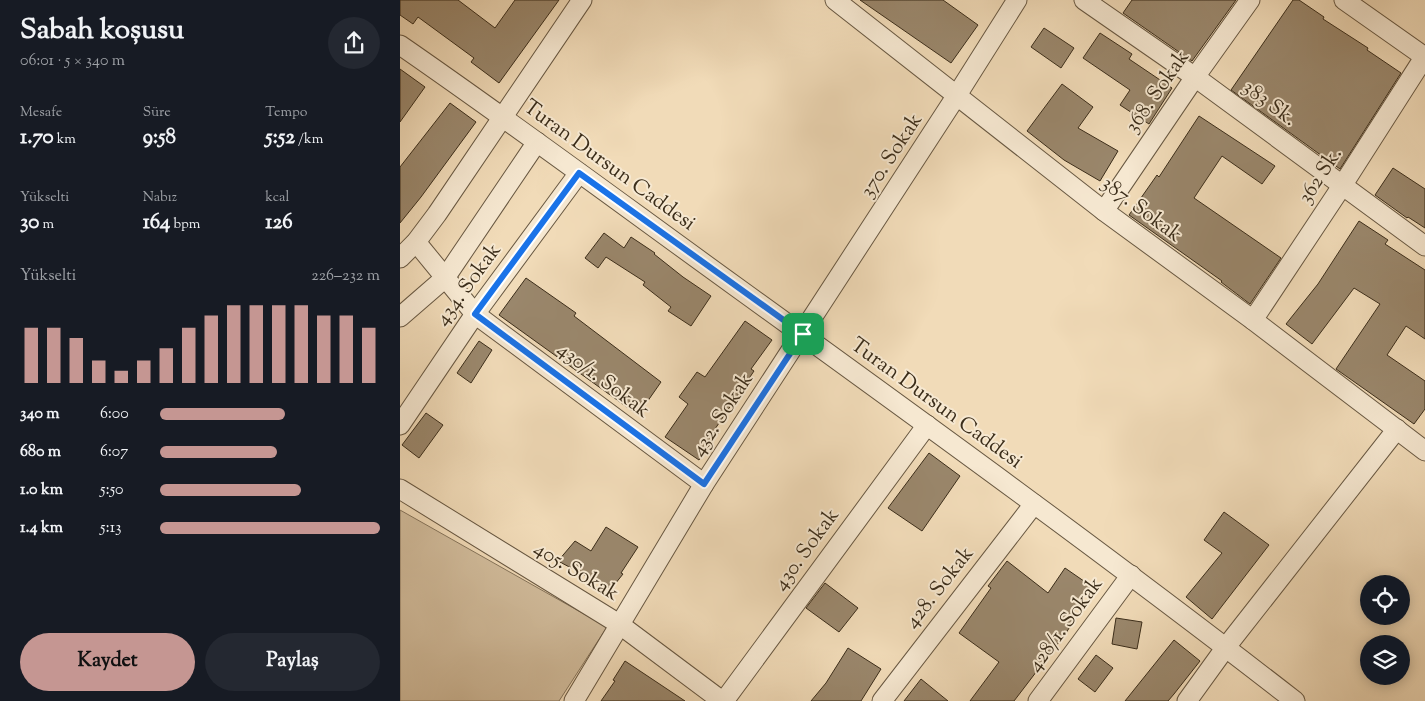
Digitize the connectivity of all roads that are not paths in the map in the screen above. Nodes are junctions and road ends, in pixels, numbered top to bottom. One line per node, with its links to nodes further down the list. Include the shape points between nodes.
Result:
1 (582, 0): 11 (street)
2 (834, 0): 10 (street, 387. Sokak)
3 (1017, 0): 10 (street, 370. Sokak)
4 (1084, 0): 9 (street, 383 Sk.)
5 (1250, 0): 9 (street, 368. Sokak)
6 (1344, 0): 8 (street)
7 (400, 45): 11 (street, Turan Dursun Caddesi)
8 (1425, 56): 14 (street, 362 Sk.)
9 (1195, 77): 14 (street, 383 Sk.); 15 (street, 368. Sokak)
10 (958, 96): 15 (street, 387. Sokak); 23 (street, 370. Sokak)
11 (504, 117): 12 (street, Turan Dursun Caddesi); 16 (street)
12 (537, 142): 13 (street, Turan Dursun Caddesi); 19 (street)
13 (579, 173): 20 (street, 434. Sokak); 23 (street, Turan Dursun Caddesi)
14 (1342, 186): 17 (street, 383 Sk.); 22 (street, 362 Sk.)
15 (1104, 210): 22 (street, 387. Sokak)
16 (416, 242): 18 (street); 19 (street, 430/1. Sokak)
17 (1425, 246)
18 (400, 258)
19 (444, 278): 20 (street, 430/1. Sokak); 21 (street)
20 (475, 314): 24 (street, 434. Sokak); 28 (street, 430/1. Sokak)
21 (400, 317)
22 (1253, 320): 26 (street, 387. Sokak)
23 (803, 334): 25 (street, Turan Dursun Caddesi); 28 (street, 432. Sokak)
24 (400, 425)
25 (927, 425): 30 (street, Turan Dursun Caddesi); 35 (street, 430. Sokak)
26 (1397, 429): 27 (street, 387. Sokak); 33 (street)
27 (1425, 451)
28 (704, 484): 32 (street, 432. Sokak)
29 (400, 490): 32 (street, 405. Sokak)
30 (1034, 504): 31 (street, Turan Dursun Caddesi); 36 (street, 428. Sokak)
31 (1131, 575): 33 (street, Turan Dursun Caddesi); 37 (street, 428/1. Sokak)
32 (619, 624): 34 (street, 432. Sokak); 35 (street, 405. Sokak)
33 (1226, 647): 38 (street); 39 (street, Turan Dursun Caddesi)
34 (574, 701)
35 (723, 701)
36 (882, 701)
37 (1038, 701)
38 (1187, 701)
39 (1295, 701)

